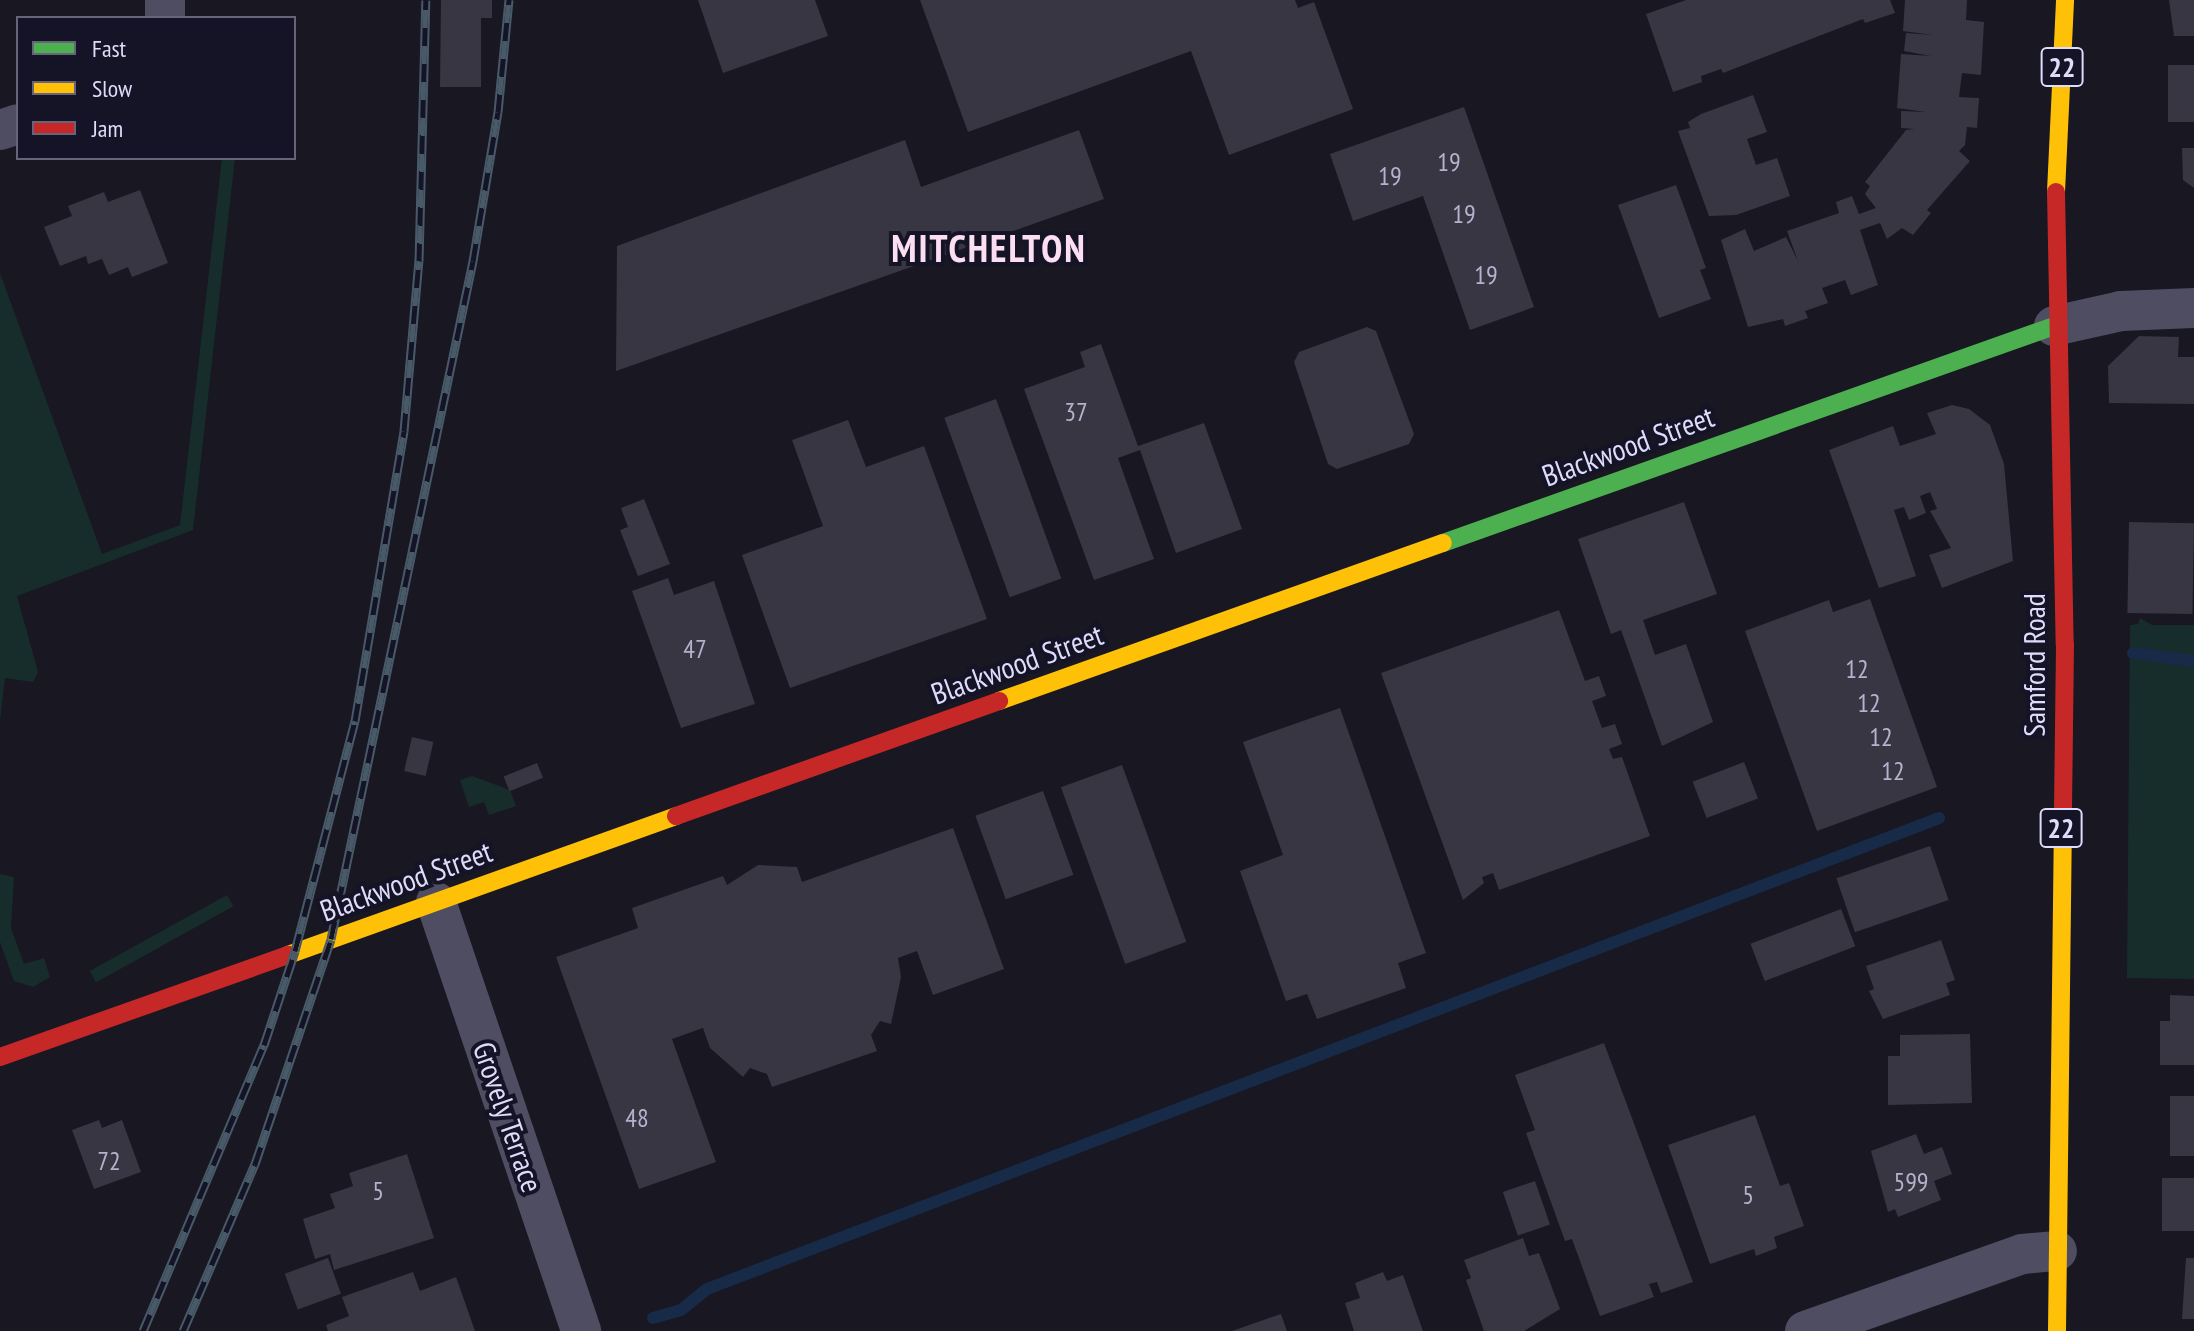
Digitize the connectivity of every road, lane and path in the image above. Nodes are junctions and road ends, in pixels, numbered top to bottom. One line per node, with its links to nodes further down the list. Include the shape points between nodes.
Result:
1 (2065, 0): 3 (street, Samford Road / 22, via 2056,135)
2 (2194, 308): 3 (street, via 2121,311)
3 (2054, 326): 4 (street, Blackwood Street); 6 (street, Samford Road / 22, via 2065,645)
4 (436, 902): 5 (street, Blackwood Street); 7 (street, Grovely Terrace)
5 (0, 1057)
6 (2057, 1251): 8 (street, via 2022,1254); 9 (street, Samford Road / 22)
7 (581, 1331)
8 (1805, 1331)
9 (2057, 1331)

